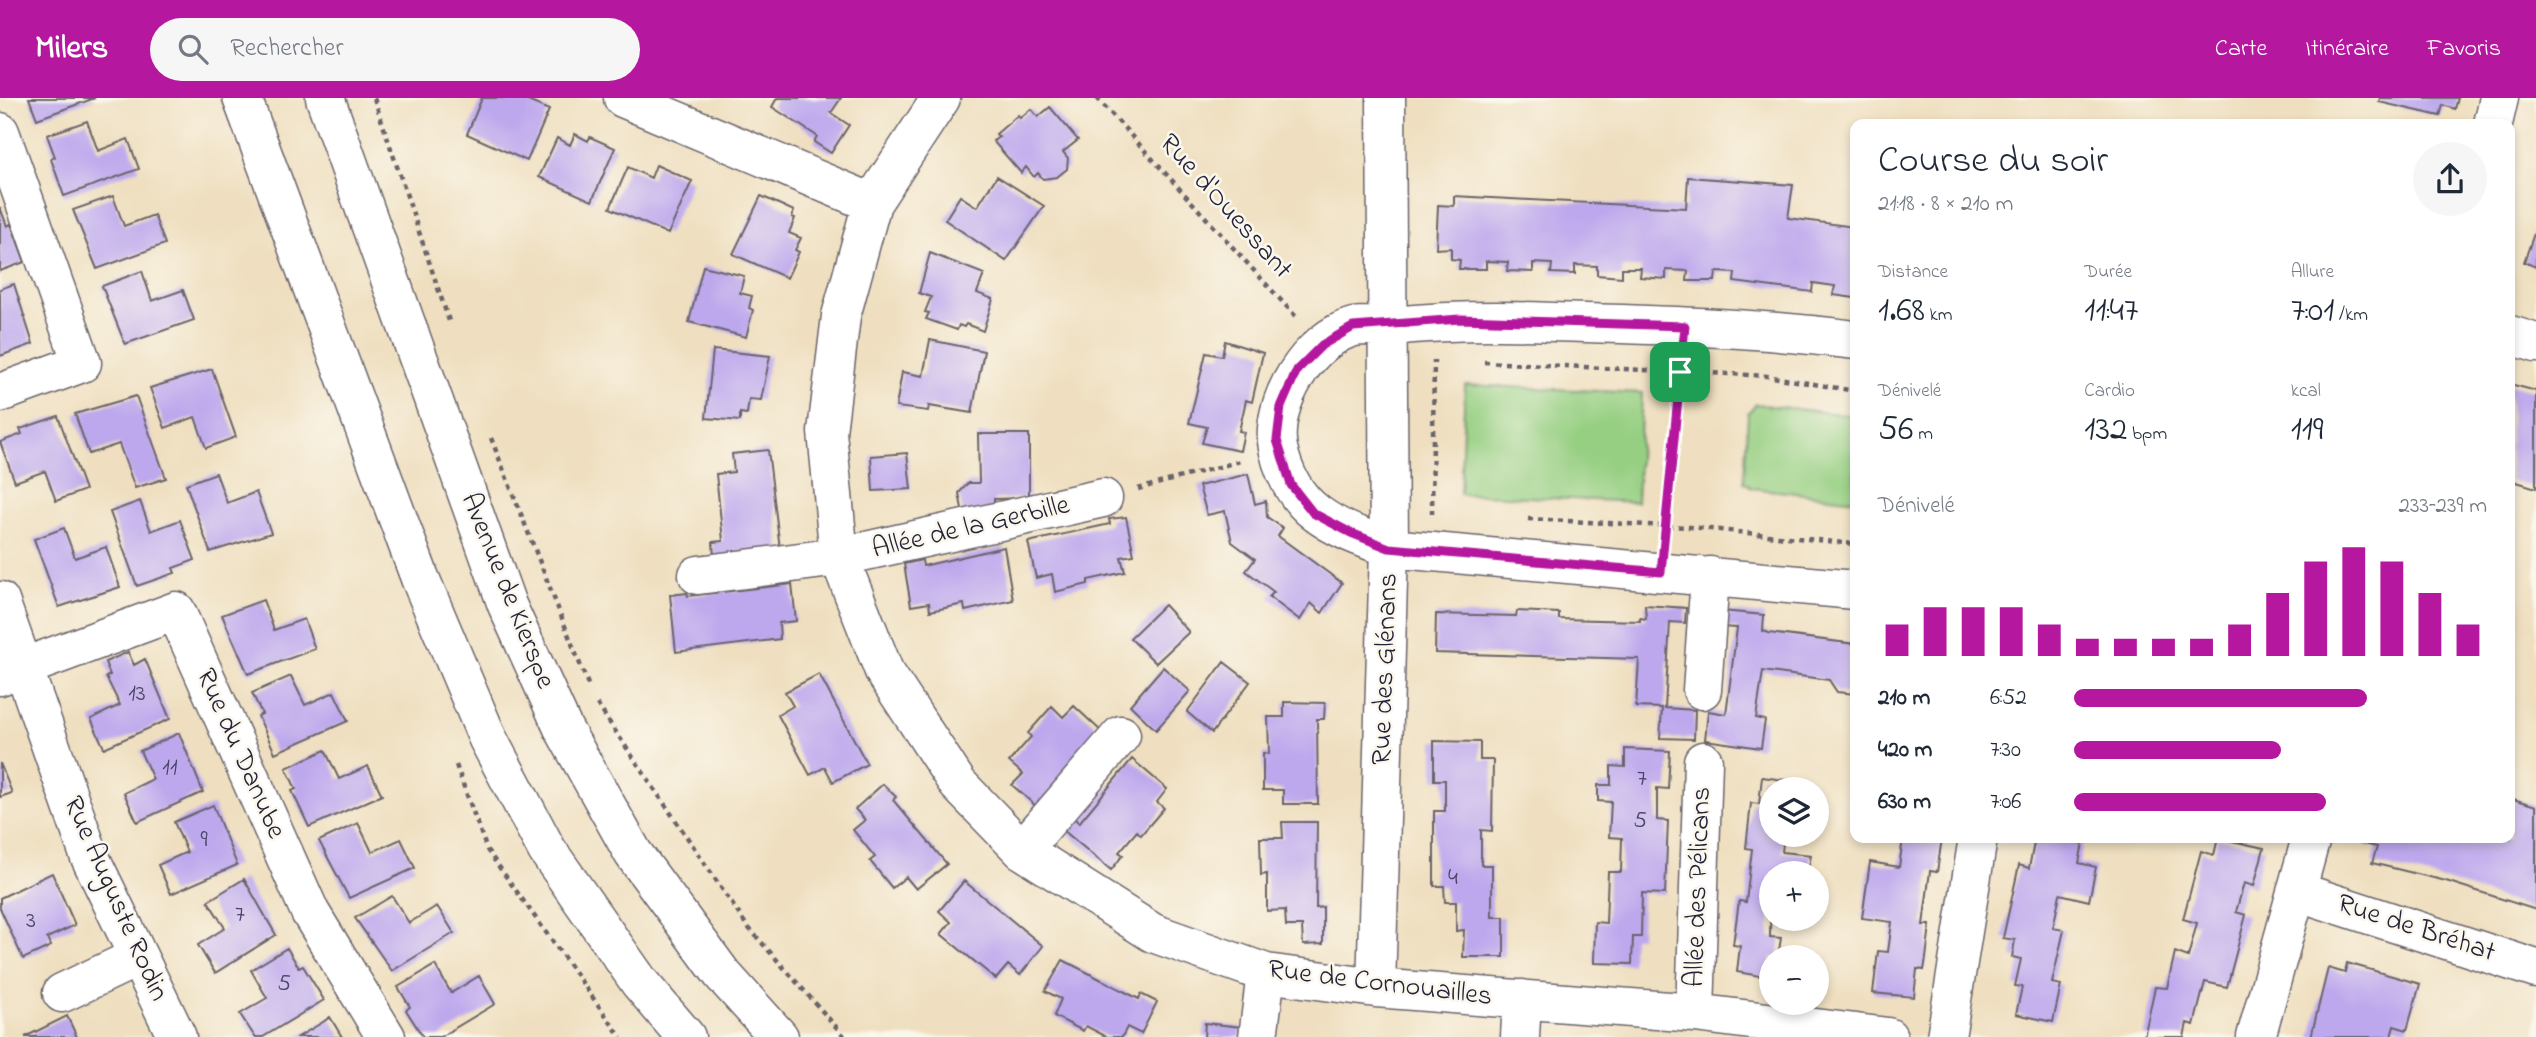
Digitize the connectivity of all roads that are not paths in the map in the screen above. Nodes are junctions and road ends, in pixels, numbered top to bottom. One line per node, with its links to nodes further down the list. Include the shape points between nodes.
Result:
1 (242, 98): 40 (street, via 420,578 488,739 547,850 640,983)
2 (325, 98): 41 (street, Avenue de Kierspe, via 508,605 563,728 633,853 722,974)
3 (623, 98): 9 (street)
4 (941, 98): 9 (street, Rue de Cornouailles)
5 (1386, 98): 10 (street, Rue des Glénans)
6 (2499, 98): 7 (street)
7 (2494, 119)
8 (0, 132): 14 (street, via 82,363)
9 (872, 203): 17 (street, Rue de Cornouailles, via 841,316 827,432)
10 (1386, 326): 12 (street, via 1460,319 1773,329); 16 (street, Rue des Glénans); 16 (street, via 1353,327 1322,345 1297,370 1281,407 1279,451 1291,485 1313,513)
11 (2515, 337): 13 (street)
12 (1850, 339)
13 (2536, 343)
14 (0, 393)
15 (1103, 498): 17 (street, Allée de la Gerbille)
16 (1389, 548): 19 (street); 33 (street, Rue des Glénans)
17 (839, 557): 18 (street, Allée de la Gerbille); 28 (street, Rue de Cornouailles, via 884,671 958,784)
18 (698, 575)
19 (1710, 576): 20 (street); 23 (street)
20 (1850, 590)
21 (0, 601): 22 (street, Rue Auguste Rodin)
22 (12, 672): 30 (street, Rue Auguste Rodin, via 89,855); 39 (street, Rue du Danube, via 176,611 310,912)
23 (1702, 690)
24 (1121, 735): 28 (street)
25 (1703, 761): 36 (street, Allée des Pélicans)
26 (1977, 843): 45 (street)
27 (2310, 843): 29 (street)
28 (1022, 850): 32 (street, Rue de Cornouailles, via 1153,933)
29 (2297, 891): 31 (street, Rue de Bréhat); 46 (street)
30 (138, 957): 34 (street); 38 (street, Rue Auguste Rodin)
31 (2536, 968)
32 (1266, 973): 33 (street, Rue de Cornouailles); 42 (street)
33 (1376, 988): 35 (street, Rue de Cornouailles)
34 (62, 993)
35 (1522, 999): 36 (street, Rue de Cornouailles); 43 (street)
36 (1696, 1013): 37 (street, Rue de Cornouailles)
37 (1811, 1032): 44 (street, Rue de Cornouailles)
38 (177, 1037)
39 (386, 1037)
40 (686, 1037)
41 (779, 1037)
42 (1258, 1037)
43 (1520, 1037)
44 (1888, 1037)
45 (1947, 1037)
46 (2256, 1037)

